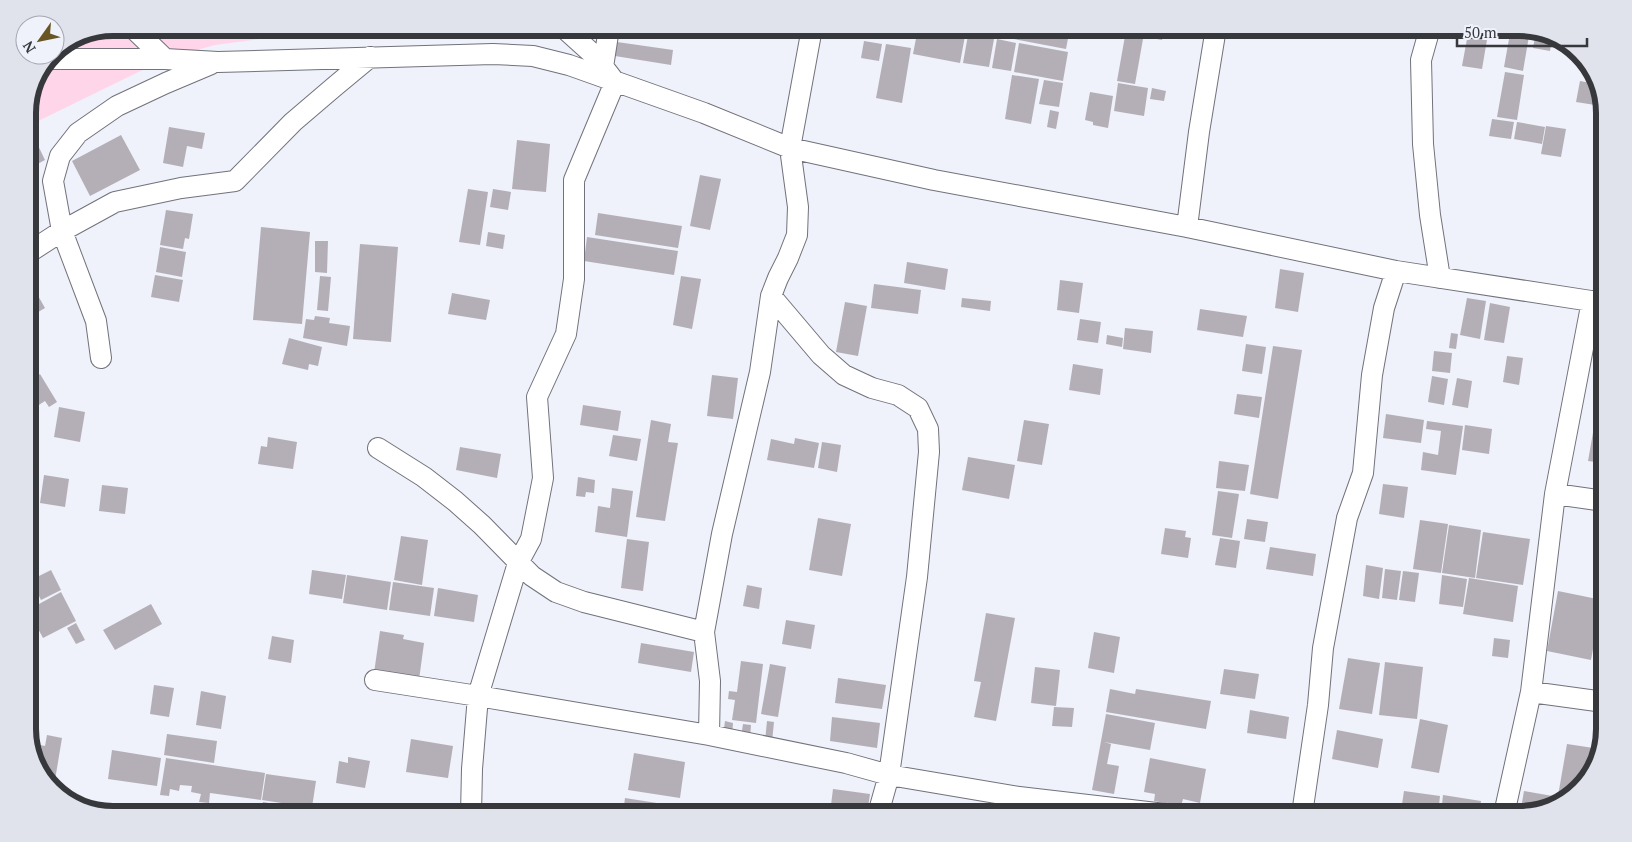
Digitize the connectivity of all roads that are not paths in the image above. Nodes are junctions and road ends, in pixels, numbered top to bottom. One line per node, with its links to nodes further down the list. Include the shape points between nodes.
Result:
1 (141, 36): 9 (street)
2 (573, 36): 11 (street)
3 (608, 36): 11 (street)
4 (811, 36): 12 (street)
5 (1215, 36): 13 (street)
6 (1428, 36): 17 (street, via 1421,60 1423,144)
7 (370, 57): 10 (street); 11 (street, via 534,56); 14 (street, via 293,122 235,181 115,202)
8 (65, 59): 9 (street)
9 (165, 59): 10 (street)
10 (218, 62): 14 (street, via 118,106 78,132 60,156 53,181)
11 (609, 74): 12 (street); 25 (street, via 574,180 574,279 566,334 537,397 543,478 531,539)
12 (790, 148): 13 (street, via 934,180); 18 (street, via 798,206 797,235)
13 (1187, 227): 16 (street)
14 (62, 231): 15 (street); 21 (street, via 96,321)
15 (36, 248)
16 (1396, 271): 17 (street); 36 (street, via 1384,308 1372,375 1363,473 1347,518 1323,648)
17 (1440, 278): 19 (street)
18 (771, 296): 26 (street, via 760,372 722,534); 32 (street, via 821,355 844,375 898,395 918,408 928,429 929,452 916,577)
19 (1596, 302)
20 (1596, 311): 23 (street)
21 (101, 358)
22 (378, 448): 25 (street, via 455,500)
23 (1555, 494): 24 (street); 28 (street)
24 (1596, 500)
25 (518, 563): 26 (street, via 556,592); 29 (street)
26 (704, 632): 31 (street, via 710,681)
27 (375, 680): 29 (street)
28 (1531, 692): 30 (street); 37 (street)
29 (478, 696): 31 (street); 33 (street)
30 (1596, 701)
31 (709, 735): 32 (street)
32 (889, 775): 34 (street); 35 (street, via 1019,797)
33 (471, 806)
34 (880, 806)
35 (1096, 806)
36 (1303, 806)
37 (1506, 806)

